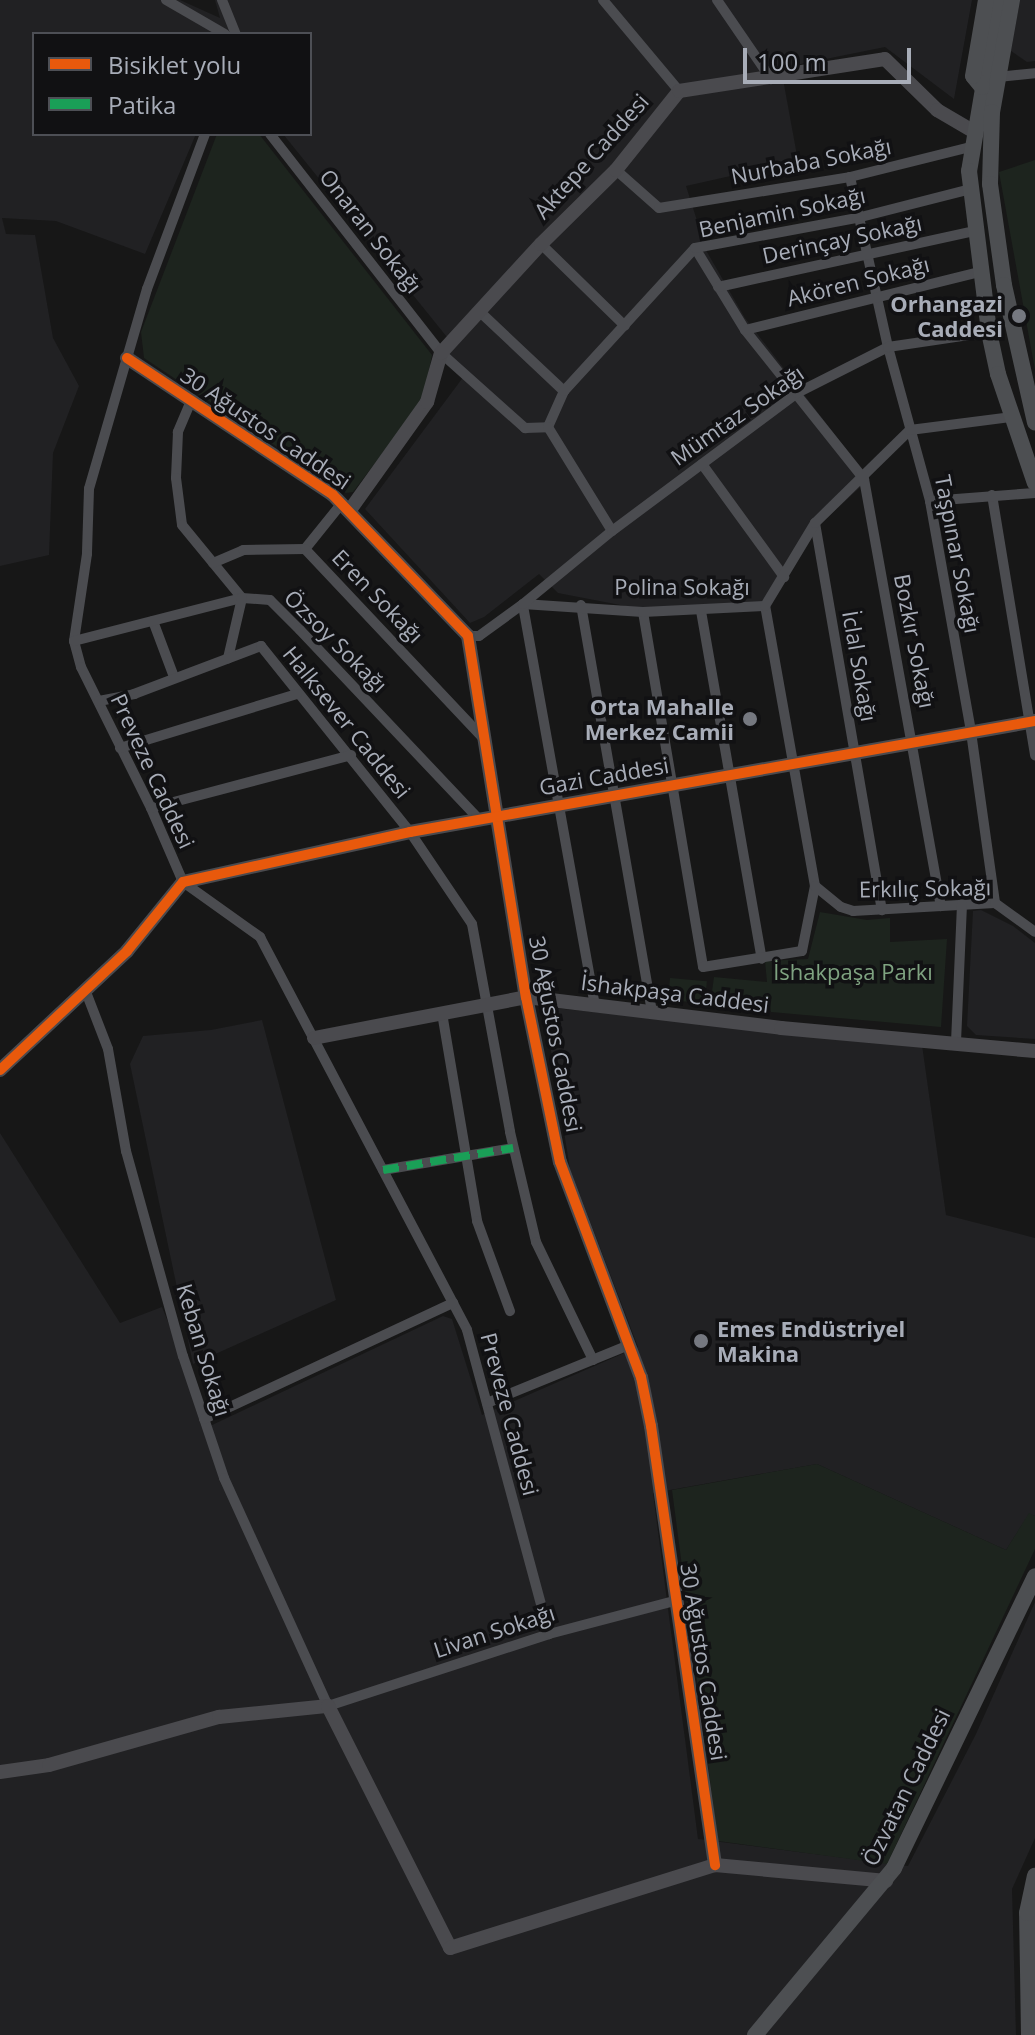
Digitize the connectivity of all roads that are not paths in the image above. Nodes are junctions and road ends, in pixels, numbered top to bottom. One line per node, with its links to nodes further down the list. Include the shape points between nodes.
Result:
1 (166, 0): 8 (street)
2 (222, 0): 9 (street)
3 (603, 0): 14 (street)
4 (717, 0): 12 (street)
5 (986, 0): 13 (main road, via 973,76)
6 (998, 0): 13 (main road)
7 (1012, 0): 11 (main road)
8 (222, 32)
9 (235, 32)
10 (1035, 73): 11 (street)
11 (998, 77): 13 (main road); 40 (main road, via 990,184 1004,285)
12 (771, 79): 14 (street, Aktepe Caddesi); 17 (street, Aktepe Caddesi, via 885,59)
13 (982, 87): 17 (main road)
14 (679, 91): 18 (street, Aktepe Caddesi)
15 (204, 136): 35 (street, Preveze Caddesi)
16 (272, 136): 34 (street, Onaran Sokağı)
17 (972, 139): 19 (street, Nurbaba Sokağı); 20 (main road)
18 (616, 170): 19 (street, Nurbaba Sokağı, via 659,208); 23 (street, Aktepe Caddesi)
19 (850, 177): 21 (street, Taşpınar Sokağı)
20 (971, 189): 21 (street, Benjamin Sokağı); 22 (main road)
21 (857, 218): 24 (street, Benjamin Sokağı); 25 (street, Taşpınar Sokağı)
22 (975, 231): 25 (street, Derinçay Sokağı); 26 (main road)
23 (541, 244): 29 (street, Aktepe Caddesi); 30 (street)
24 (695, 248): 27 (street); 30 (street, Benjamin Sokağı)
25 (866, 254): 27 (street, Derinçay Sokağı); 28 (street, Taşpınar Sokağı)
26 (980, 272): 28 (street, Akören Sokağı); 32 (main road)
27 (718, 287): 31 (street)
28 (876, 297): 31 (street, Akören Sokağı); 33 (street, Taşpınar Sokağı)
29 (479, 311): 34 (street, Aktepe Caddesi); 36 (street)
30 (625, 326): 36 (street, Benjamin Sokağı)
31 (745, 330): 37 (street)
32 (989, 332): 33 (street, Mümtaz Sokağı); 39 (main road)
33 (888, 347): 37 (street, Mümtaz Sokağı); 42 (street, Taşpınar Sokağı)
34 (441, 353): 41 (street, Onaran Sokağı, via 525,428); 49 (street, Aktepe Caddesi, via 427,402)
35 (127, 358): 38 (street, 30 Ağustos Caddesi); 63 (street, Preveze Caddesi, via 89,489 87,554)
36 (564, 391): 41 (street, Benjamin Sokağı)
37 (797, 393): 43 (street, Mümtaz Sokağı); 44 (street)
38 (191, 401): 49 (street, 30 Ağustos Caddesi); 53 (street, via 178,432 182,525)
39 (1012, 417): 42 (street); 45 (main road)
40 (1034, 417)
41 (548, 427): 51 (street)
42 (910, 430): 44 (street, Polina Sokağı); 48 (street, Taşpınar Sokağı)
43 (702, 464): 51 (street, Mümtaz Sokağı); 54 (street)
44 (864, 479): 50 (street, Polina Sokağı); 71 (street, Bozkır Sokağı)
45 (1035, 483)
46 (1035, 493): 47 (street)
47 (992, 495): 48 (street); 68 (street)
48 (930, 501): 69 (street, Taşpınar Sokağı)
49 (346, 506): 52 (street); 62 (street, 30 Ağustos Caddesi)
50 (815, 523): 54 (street, Polina Sokağı); 73 (street, İclal Sokağı)
51 (612, 531): 56 (street, Mümtaz Sokağı)
52 (305, 549): 53 (street, Eren Sokağı, via 243,550); 70 (street, Eren Sokağı)
53 (213, 563): 55 (street)
54 (784, 577): 58 (street, Polina Sokağı)
55 (242, 598): 61 (street); 64 (street); 83 (street, Özsoy Sokağı, via 270,600)
56 (523, 604): 57 (street, Polina Sokağı); 62 (street, via 479,636); 80 (street)
57 (581, 605): 60 (street, Polina Sokağı); 79 (street)
58 (765, 606): 59 (street, Polina Sokağı); 76 (street)
59 (701, 611): 60 (street, Polina Sokağı); 77 (street)
60 (643, 612): 78 (street)
61 (153, 621): 63 (street); 65 (street)
62 (468, 636): 70 (street, 30 Ağustos Caddesi)
63 (74, 641): 67 (street, Preveze Caddesi)
64 (228, 658): 65 (street, Halksever Caddesi); 66 (street, Halksever Caddesi, via 261,646)
65 (174, 677): 67 (street, Halksever Caddesi, via 134,694)
66 (297, 694): 72 (street); 74 (street, Halksever Caddesi)
67 (99, 701): 72 (street, Preveze Caddesi)
68 (1032, 721): 69 (street, Gazi Caddesi); 75 (street)
69 (971, 732): 71 (street, Gazi Caddesi); 87 (street, Taşpınar Sokağı)
70 (486, 740): 82 (street, 30 Ağustos Caddesi)
71 (913, 742): 73 (street, Gazi Caddesi); 89 (street, Bozkır Sokağı)
72 (120, 748): 81 (street, Preveze Caddesi)
73 (855, 753): 76 (street, Gazi Caddesi); 90 (street, İclal Sokağı)
74 (351, 755): 81 (street); 84 (street, Halksever Caddesi)
75 (1035, 755)
76 (794, 763): 77 (street, Gazi Caddesi); 86 (street)
77 (730, 774): 78 (street, Gazi Caddesi); 92 (street)
78 (672, 784): 79 (street, Gazi Caddesi); 92 (street, via 703,967)
79 (616, 794): 80 (street, Gazi Caddesi); 97 (street)
80 (560, 804): 82 (street, Gazi Caddesi); 96 (street)
81 (151, 808): 85 (street, Preveze Caddesi)
82 (498, 815): 83 (street, Gazi Caddesi); 94 (street, 30 Ağustos Caddesi)
83 (479, 819): 84 (street, Gazi Caddesi)
84 (410, 832): 85 (street, Gazi Caddesi); 95 (street, Halksever Caddesi, via 472,924)
85 (183, 882): 93 (street); 99 (street, Preveze Caddesi, via 260,937)
86 (815, 886): 90 (street, Erkılıç Sokağı, via 841,907); 92 (street, via 802,951)
87 (995, 903): 88 (street, Erkılıç Sokağı); 91 (street, Erkılıç Sokağı)
88 (962, 904): 89 (street, Erkılıç Sokağı); 100 (street)
89 (941, 906): 90 (street, Erkılıç Sokağı)
90 (882, 910)
91 (1035, 932)
92 (762, 959)
93 (86, 992): 102 (street); 111 (street, Keban Sokağı, via 108,1049 126,1151)
94 (526, 997): 95 (street, İshakpaşa Caddesi); 96 (street, İshakpaşa Caddesi); 108 (street, 30 Ağustos Caddesi, via 560,1162)
95 (488, 1006): 98 (street, İshakpaşa Caddesi); 103 (street)
96 (595, 1006): 97 (street, İshakpaşa Caddesi)
97 (652, 1012): 100 (street, İshakpaşa Caddesi)
98 (442, 1013): 99 (street, İshakpaşa Caddesi); 104 (street)
99 (314, 1038): 105 (street, Preveze Caddesi)
100 (956, 1042): 101 (street, İshakpaşa Caddesi)
101 (1035, 1051)
102 (0, 1070)
103 (513, 1148): 104 (street); 109 (street, via 536,1242)
104 (466, 1157): 105 (street); 107 (street, via 477,1221)
105 (383, 1170): 106 (street, Preveze Caddesi)
106 (453, 1303): 110 (street, Preveze Caddesi, via 467,1330); 111 (street)
107 (510, 1311)
108 (627, 1346): 109 (street); 113 (street, 30 Ağustos Caddesi, via 641,1377 651,1426)
109 (593, 1360): 110 (street)
110 (487, 1403): 114 (street, Preveze Caddesi)
111 (204, 1419): 115 (street, Keban Sokağı, via 224,1478)
112 (1035, 1576): 119 (main road, Özvatan Caddesi)
113 (674, 1601): 114 (street, Livan Sokağı); 117 (street, 30 Ağustos Caddesi)
114 (549, 1634): 115 (street, Livan Sokağı)
115 (328, 1706): 116 (street, via 219,1717 49,1765); 117 (street, via 450,1948)
116 (0, 1772)
117 (715, 1865): 119 (street)
118 (1035, 1876): 121 (main road, via 1027,1913)
119 (886, 1881): 120 (main road, Özvatan Caddesi)
120 (755, 2035)
121 (1029, 2035)

